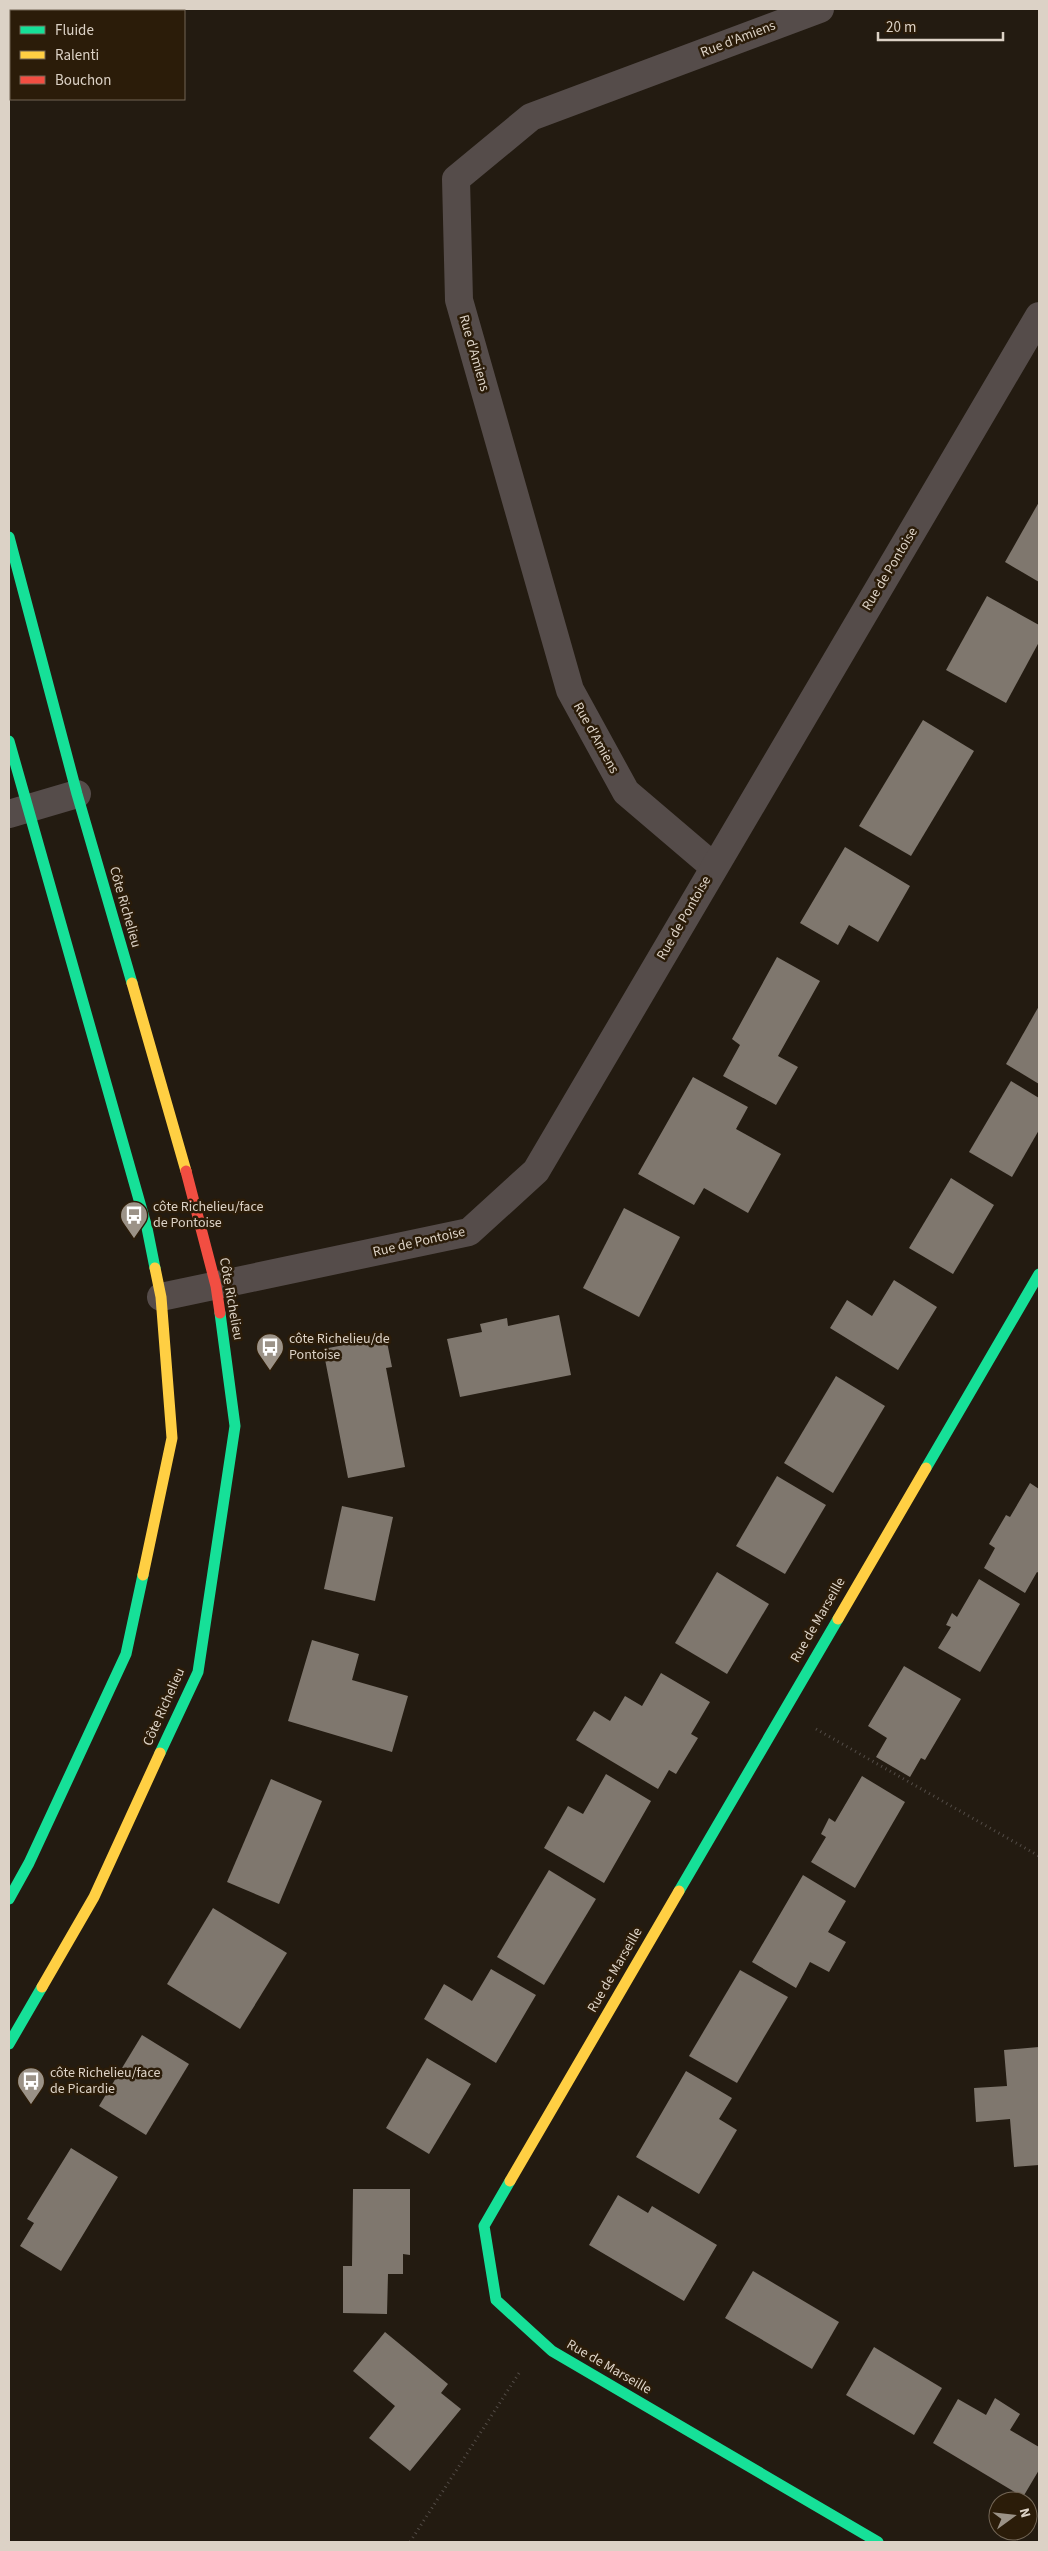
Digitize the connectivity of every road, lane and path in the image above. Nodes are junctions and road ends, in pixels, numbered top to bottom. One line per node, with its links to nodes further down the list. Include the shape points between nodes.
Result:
1 (820, 9): 7 (street, Rue d'Amiens, via 531,117 456,179 459,300 570,690 626,792)
2 (1039, 316): 7 (street, Rue de Pontoise)
3 (9, 537): 5 (street, Côte Richelieu)
4 (9, 741): 6 (street)
5 (77, 794): 6 (street); 9 (street, Côte Richelieu, via 198,1213)
6 (18, 811): 10 (street, via 147,1228)
7 (714, 867): 9 (street, Rue de Pontoise, via 536,1171 469,1232)
8 (1039, 1274): 11 (street, Rue de Marseille)
9 (216, 1286): 10 (street, Rue de Pontoise); 14 (street, Côte Richelieu, via 235,1426 198,1672 94,1897)
10 (161, 1298): 13 (street, via 172,1438 126,1654 30,1863)
11 (783, 1710): 12 (path); 15 (street, Rue de Marseille, via 484,2226 496,2300)
12 (1039, 1856)
13 (9, 1899)
14 (9, 2044)
15 (540, 2340): 16 (path); 17 (street, Rue de Marseille, via 552,2351)
16 (410, 2542)
17 (878, 2542)

